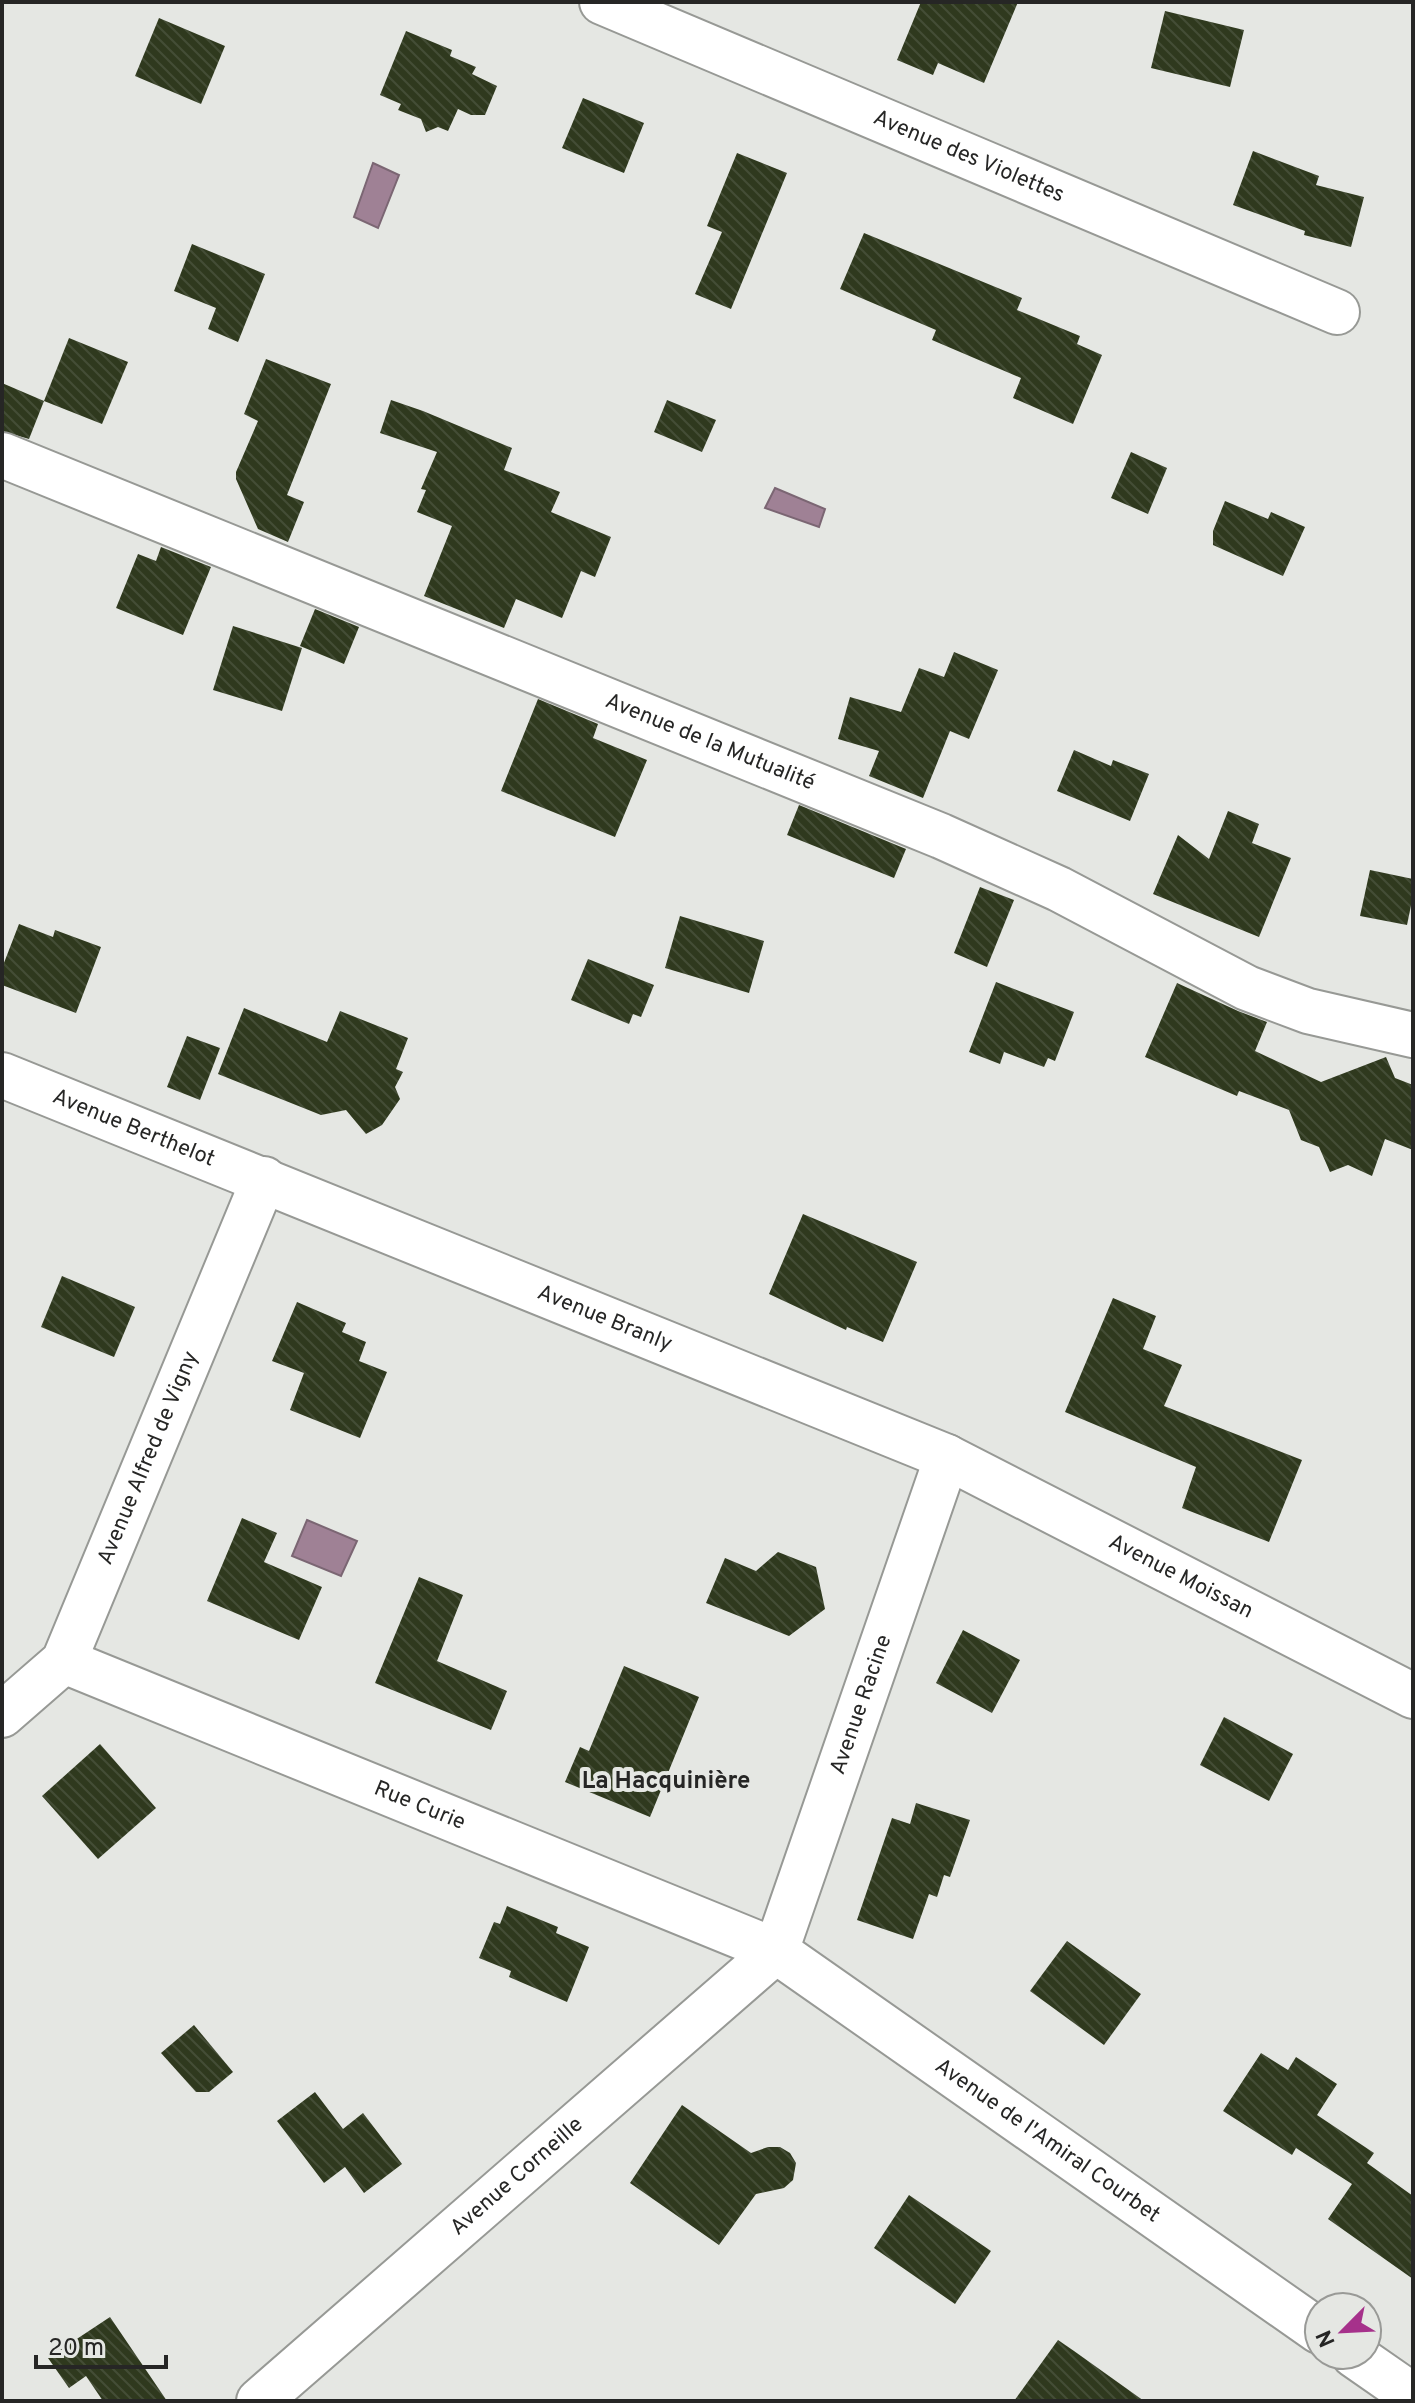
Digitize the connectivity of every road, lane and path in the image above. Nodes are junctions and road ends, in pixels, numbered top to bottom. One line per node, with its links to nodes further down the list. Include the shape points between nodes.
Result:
1 (602, 2): 2 (street, Avenue des Violettes)
2 (1337, 312)
3 (2, 455): 4 (street, Avenue de la Mutualité, via 927,830 1059,889 1247,988 1308,1011)
4 (1413, 1035)
5 (2, 1075): 6 (street, Avenue Berthelot)
6 (264, 1179): 7 (street, Avenue Branly); 8 (street, Avenue Alfred de Vigny)
7 (947, 1457): 9 (street, Avenue Moissan); 11 (street, Avenue Racine)
8 (64, 1661): 10 (street, Avenue Alfred de Vigny); 11 (street, Rue Curie)
9 (1413, 1696)
10 (2, 1715)
11 (776, 1951): 12 (street, Avenue de l'Amiral Courbet); 15 (street, Avenue Corneille)
12 (1303, 2320)
13 (1377, 2371): 14 (street)
14 (1413, 2396)
15 (259, 2401)

